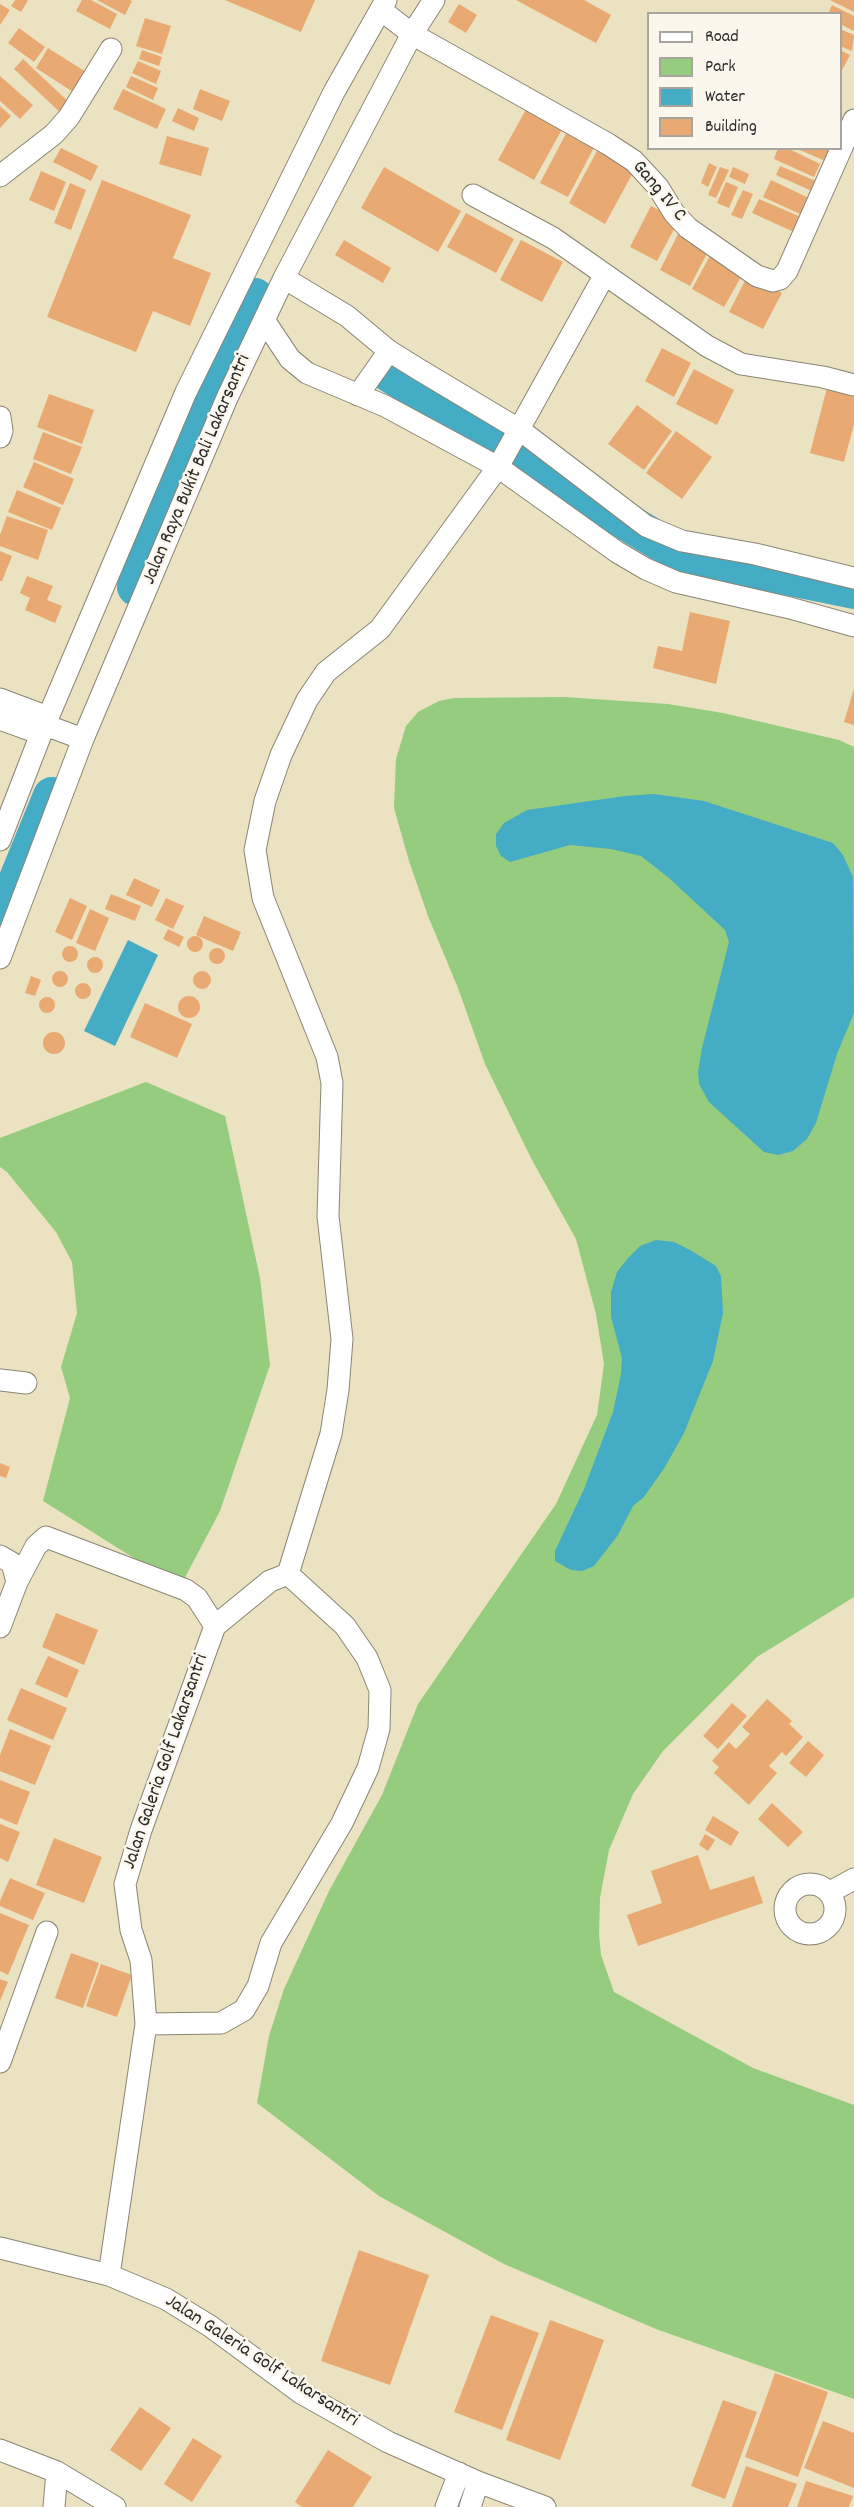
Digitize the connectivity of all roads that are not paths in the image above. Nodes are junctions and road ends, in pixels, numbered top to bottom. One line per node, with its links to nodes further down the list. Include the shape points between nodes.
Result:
1 (434, 0): 3 (street, Jalan Raya Bukit Bali Lakarsantri)
2 (383, 5): 3 (street); 24 (street, Jalan Raya Bukit Bali Lakarsantri, via 334,92 186,392)
3 (412, 34): 7 (street, Gang IV C, via 634,161 688,228 757,276 772,281 787,271); 11 (street, Jalan Raya Bukit Bali Lakarsantri)
4 (111, 49): 8 (street, via 69,117 54,134)
5 (854, 120): 6 (street, Gang IV C)
6 (842, 147)
7 (841, 150)
8 (0, 176)
9 (472, 195): 10 (street, via 553,238)
10 (604, 276): 14 (street, via 707,346 741,364); 17 (street)
11 (284, 278): 12 (street, Jalan Raya Bukit Bali Lakarsantri); 13 (street, via 347,316)
12 (264, 320): 15 (street, via 290,358 307,373); 24 (street, Jalan Raya Bukit Bali Lakarsantri)
13 (389, 351): 15 (street); 17 (street)
14 (854, 385)
15 (358, 395): 19 (street)
16 (0, 417): 18 (street)
17 (520, 430): 19 (street); 20 (street, via 646,526 682,540)
18 (0, 437)
19 (498, 468): 21 (street, via 646,569 676,582); 30 (street, via 380,629 326,672 307,700 281,755 255,850 263,898 327,1057 332,1083 328,1216 342,1339 338,1390 331,1434)
20 (854, 578)
21 (854, 626)
22 (0, 699): 24 (street)
23 (0, 718): 24 (street)
24 (59, 730): 25 (street, Jalan Raya Bukit Bali Lakarsantri); 26 (street, Jalan Raya Bukit Bali Lakarsantri)
25 (0, 840)
26 (0, 958)
27 (0, 1380): 28 (street)
28 (26, 1383)
29 (0, 1556): 31 (street, via 12,1563)
30 (288, 1574): 32 (street, via 270,1581); 37 (street, via 345,1626 367,1658 380,1690 379,1729 368,1768 342,1823 271,1943 258,1986 244,2010 221,2023)
31 (17, 1582): 32 (street, via 36,1546 46,1537 186,1590 197,1598); 33 (street)
32 (215, 1626): 37 (street, Jalan Galeria Golf Lakarsantri, via 125,1884 131,1930 141,1960)
33 (0, 1627)
34 (854, 1879): 35 (street)
35 (830, 1892)
36 (47, 1932): 38 (street)
37 (146, 2024): 40 (street, Jalan Galeria Golf Lakarsantri)
38 (0, 2062)
39 (0, 2248): 40 (street)
40 (109, 2275): 43 (street, Jalan Galeria Golf Lakarsantri, via 166,2299 310,2398 388,2442)
41 (0, 2450): 42 (street)
42 (57, 2472): 45 (street); 46 (street)
43 (459, 2473): 44 (street, Jalan Galeria Golf Lakarsantri); 47 (street)
44 (478, 2482): 48 (street); 49 (street, Jalan Galeria Golf Lakarsantri)
45 (54, 2507)
46 (115, 2507)
47 (446, 2507)
48 (470, 2507)
49 (545, 2507)

